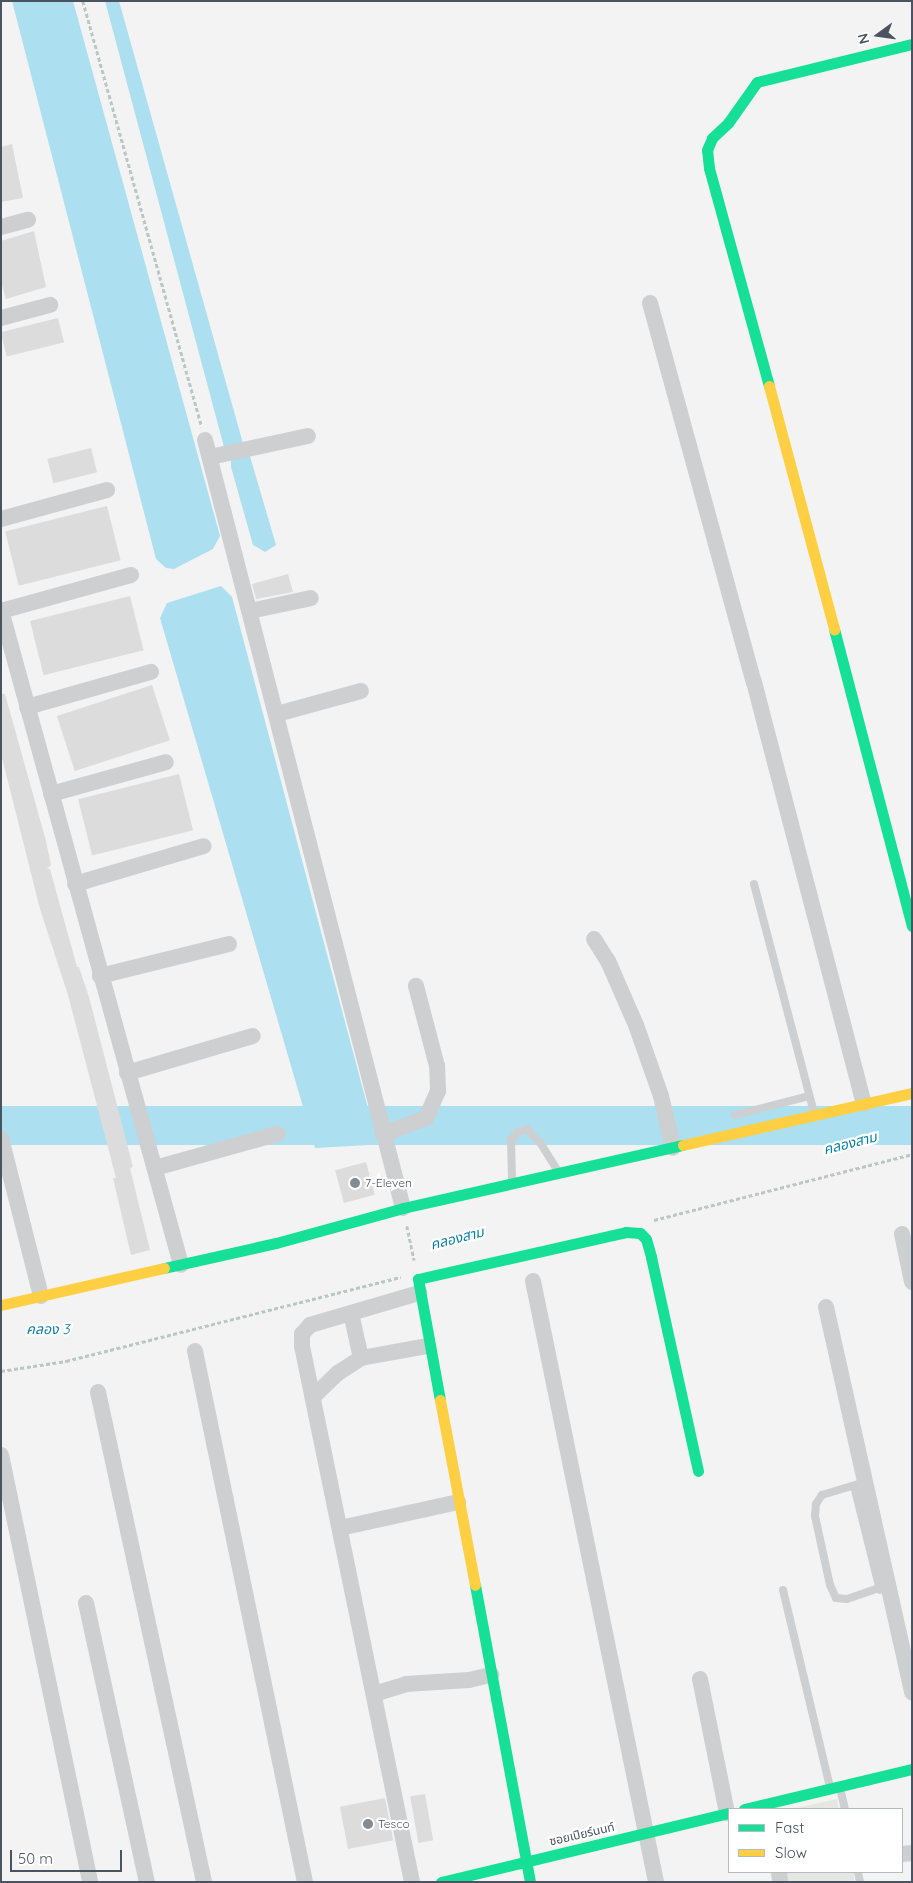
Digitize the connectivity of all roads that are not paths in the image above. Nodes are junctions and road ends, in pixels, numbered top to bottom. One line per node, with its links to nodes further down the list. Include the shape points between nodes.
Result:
1 (912, 44): 25 (street, via 757,82 728,123 712,138 707,150 709,168)
2 (28, 220): 3 (street)
3 (1, 227)
4 (650, 302): 34 (street, via 754,682)
5 (50, 305): 6 (street)
6 (1, 318)
7 (308, 436): 9 (street)
8 (206, 440): 9 (street)
9 (210, 457): 15 (street)
10 (107, 490): 11 (street)
11 (1, 519)
12 (131, 575): 14 (street)
13 (311, 598): 15 (street)
14 (1, 610): 18 (street)
15 (250, 612): 19 (street)
16 (151, 672): 18 (street)
17 (361, 691): 19 (street)
18 (27, 707): 21 (street)
19 (277, 714): 38 (street)
20 (166, 762): 21 (street)
21 (51, 794): 23 (street)
22 (204, 846): 23 (street)
23 (75, 884): 28 (street)
24 (754, 884): 33 (lane)
25 (912, 926)
26 (594, 939): 40 (street, via 608,961 636,1025 661,1096)
27 (229, 944): 28 (street)
28 (100, 976): 31 (street)
29 (416, 986): 38 (street, via 437,1066 438,1091 426,1118)
30 (253, 1036): 31 (street)
31 (127, 1073): 41 (street)
32 (912, 1093): 34 (street)
33 (809, 1096): 35 (lane); 36 (lane)
34 (864, 1104): 36 (street)
35 (735, 1114)
36 (814, 1115): 40 (street)
37 (277, 1134): 41 (street)
38 (383, 1134): 44 (street)
39 (1, 1138): 50 (street)
40 (673, 1148): 42 (street)
41 (155, 1168): 46 (street)
42 (558, 1172): 43 (street); 43 (lane, via 541,1144 527,1130 518,1132 511,1140)
43 (512, 1182): 44 (street)
44 (405, 1215): 46 (street)
45 (902, 1234): 48 (street)
46 (182, 1265): 50 (street)
47 (533, 1281): 77 (street)
48 (912, 1282)
49 (419, 1293): 53 (street); 54 (street); 60 (street, via 418,1279 626,1232 640,1233 646,1239 651,1257)
50 (41, 1296): 51 (street)
51 (1, 1305)
52 (826, 1306): 61 (street)
53 (351, 1313): 56 (street); 58 (street, via 310,1325 302,1334)
54 (428, 1346): 56 (street); 62 (street)
55 (195, 1351): 82 (street)
56 (361, 1358): 58 (street, via 338,1373)
57 (98, 1392): 81 (street)
58 (314, 1396): 63 (street)
59 (1, 1455): 79 (street)
60 (698, 1471)
61 (860, 1484): 64 (street); 64 (lane, via 822,1495 816,1504 815,1516 830,1585 836,1598)
62 (458, 1502): 63 (street); 67 (street)
63 (340, 1528): 70 (street)
64 (884, 1587): 69 (street)
65 (783, 1590): 72 (lane)
66 (86, 1603): 80 (street)
67 (492, 1675): 70 (street, via 469,1680 406,1684); 78 (street)
68 (700, 1679): 76 (street)
69 (912, 1693)
70 (374, 1694): 83 (street)
71 (912, 1769): 72 (street)
72 (835, 1789): 73 (street); 75 (lane)
73 (773, 1806): 74 (street)
74 (751, 1808)
75 (844, 1808)
76 (728, 1813): 77 (street, ซอยเปียร์นนท์)
77 (646, 1833): 78 (street, ซอยเปียร์นนท์); 86 (street)
78 (526, 1861): 84 (street, ซอยเปียร์นนท์); 85 (street)
79 (90, 1882)
80 (147, 1882)
81 (204, 1882)
82 (305, 1882)
83 (412, 1882)
84 (441, 1882)
85 (530, 1882)
86 (656, 1882)

